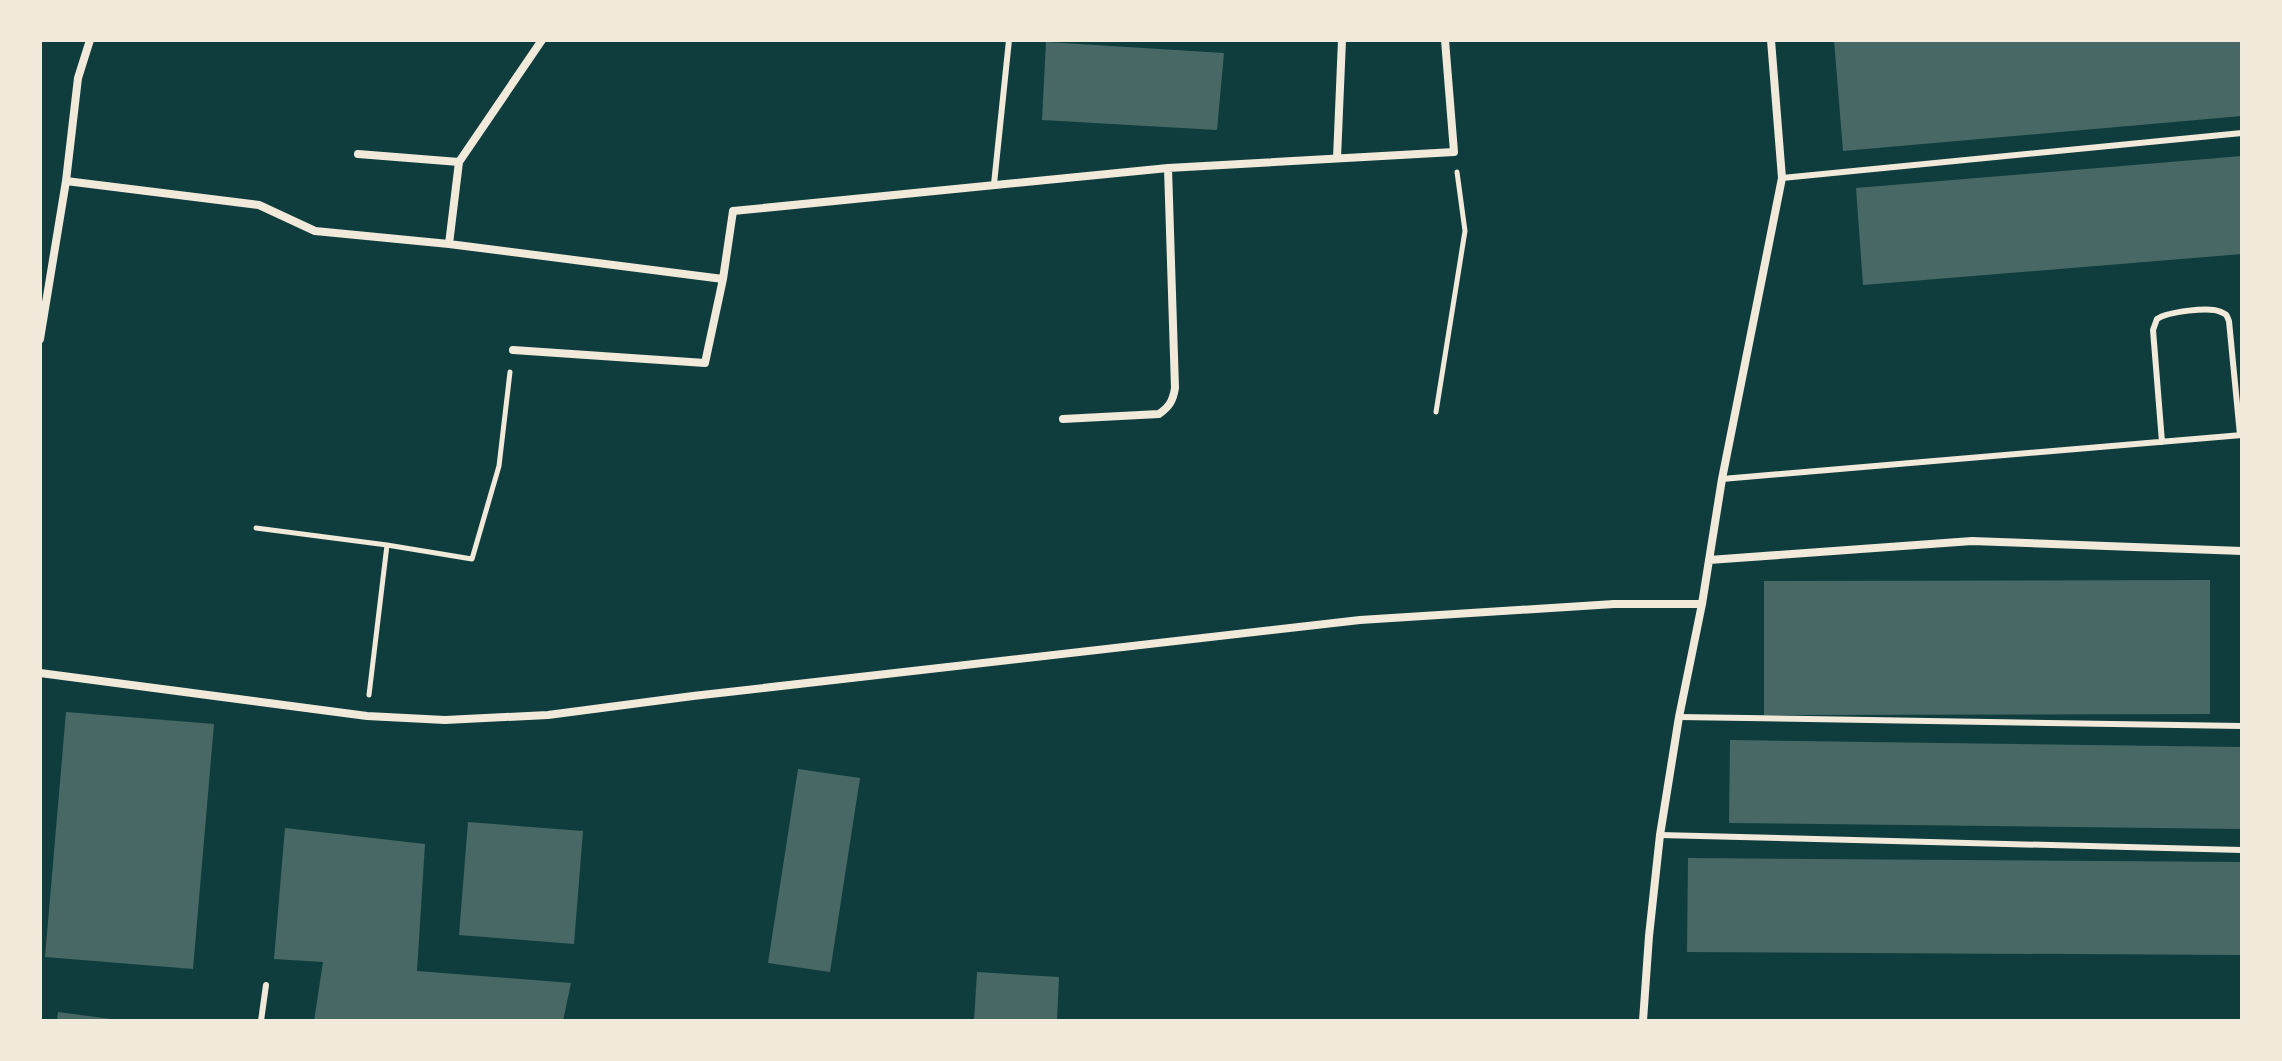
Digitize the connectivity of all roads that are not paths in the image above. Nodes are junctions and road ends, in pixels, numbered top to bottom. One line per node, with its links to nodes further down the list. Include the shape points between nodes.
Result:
1 (90, 40): 13 (street, via 78,78)
2 (542, 40): 10 (street)
3 (1009, 40): 14 (lane)
4 (1342, 40): 9 (street)
5 (1445, 40): 9 (street, via 1454,152)
6 (1771, 40): 12 (street)
7 (2242, 133): 12 (lane)
8 (358, 154): 10 (street)
9 (1337, 158): 11 (street)
10 (459, 162): 15 (street)
11 (1168, 168): 14 (street); 19 (street, via 1174,399 1168,408 1149,416)
12 (1782, 178): 22 (street)
13 (66, 181): 15 (street, via 259,205 315,231); 17 (street)
14 (994, 184): 16 (street, via 733,211)
15 (449, 244): 16 (street)
16 (723, 279): 18 (street, via 705,363)
17 (40, 339)
18 (513, 350)
19 (1063, 419)
20 (2241, 435): 21 (lane); 21 (lane, via 2229,321 2217,309 2157,319 2153,330)
21 (2162, 442): 22 (lane)
22 (1722, 479): 24 (street)
23 (2242, 551): 24 (street, via 1972,541)
24 (1709, 560): 25 (street)
25 (1702, 604): 26 (street, via 1614,604 1360,620 548,715 445,720 367,716); 27 (street)
26 (40, 673)
27 (1679, 717): 28 (lane); 29 (street)
28 (2242, 726)
29 (1660, 835): 30 (lane); 33 (street)
30 (2242, 850)
31 (266, 985): 32 (lane)
32 (261, 1021)
33 (1643, 1021)

